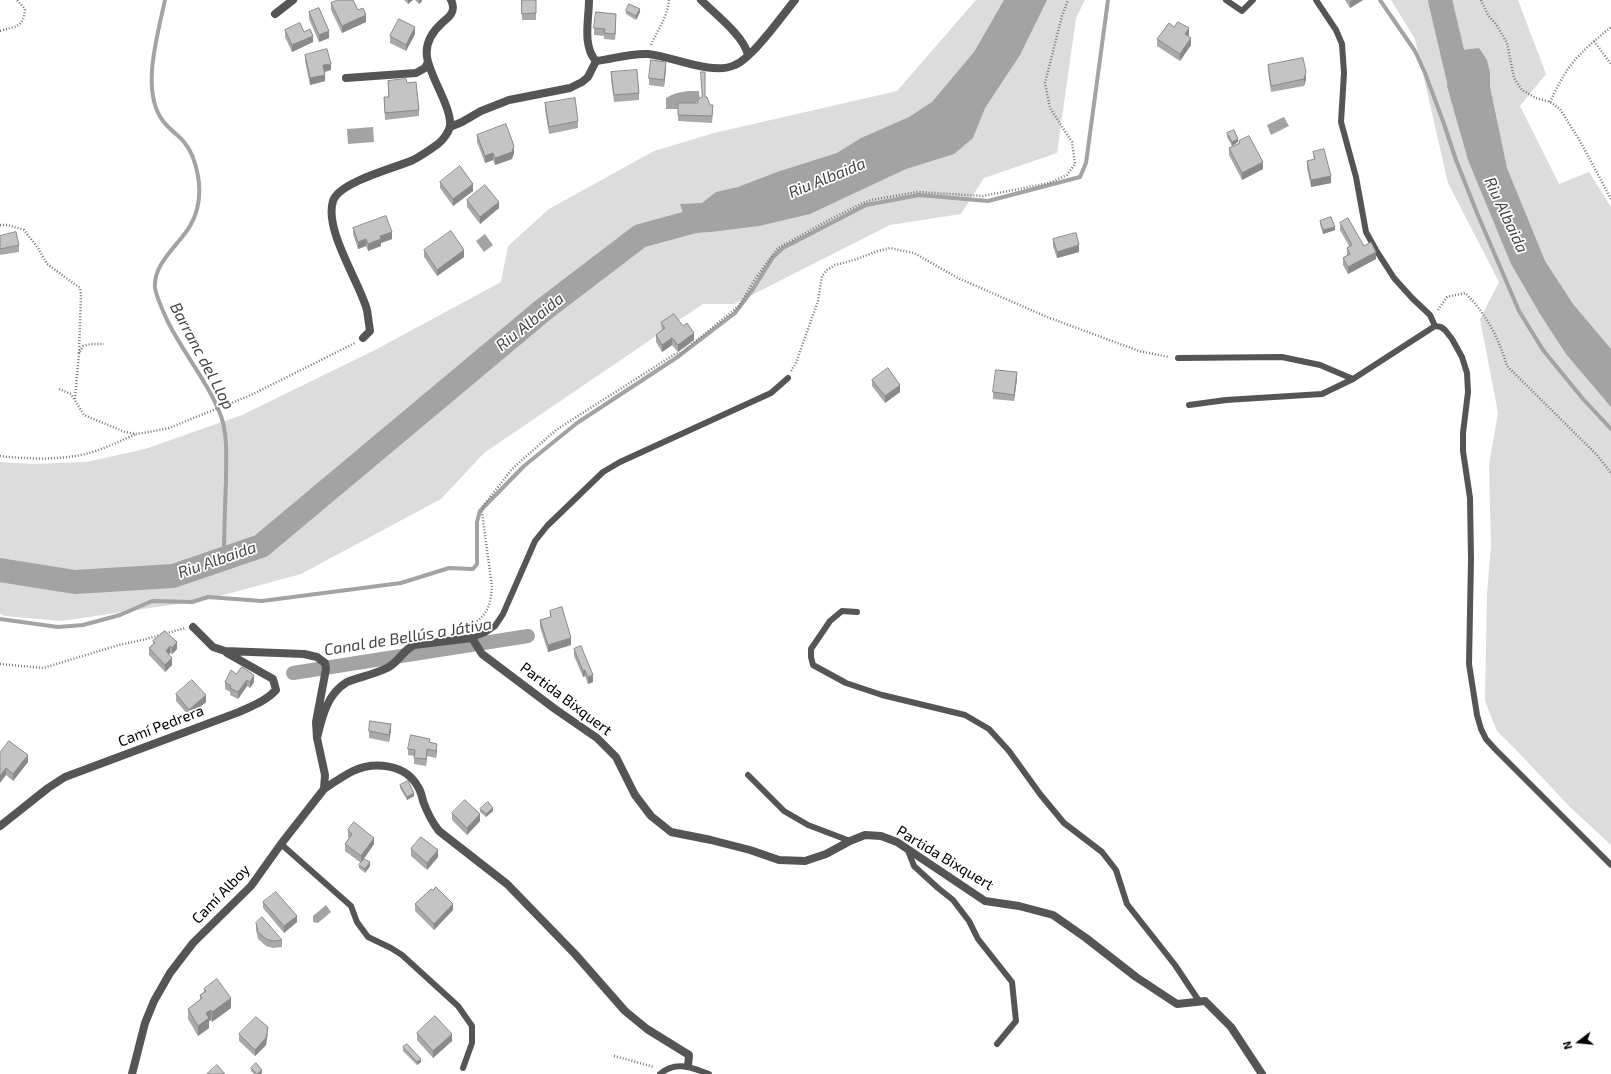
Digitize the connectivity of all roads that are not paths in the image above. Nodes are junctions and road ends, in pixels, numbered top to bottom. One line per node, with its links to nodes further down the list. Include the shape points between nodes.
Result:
1 (294, 0): 9 (street)
2 (451, 0): 12 (street, via 452,14 437,28 428,43)
3 (589, 0): 11 (street, via 588,47)
4 (701, 0): 10 (street, via 746,46)
5 (795, 0): 10 (street)
6 (1226, 0): 7 (lane, via 1242,11)
7 (1253, 0)
8 (1316, 0): 15 (lane, via 1342,44 1342,122 1356,177 1364,226 1388,268 1430,316)
9 (275, 14)
10 (748, 55): 11 (street, via 736,64 723,68 699,66 650,55)
11 (596, 61): 14 (street, via 588,77 577,85 564,90 509,100)
12 (428, 62): 13 (street, via 425,68 416,73); 14 (street, via 442,96)
13 (346, 78)
14 (450, 127): 16 (street, via 439,143 414,160 362,179 344,189 334,199 331,208 336,235 366,309 370,331)
15 (1435, 326): 19 (lane); 32 (lane, via 1441,327 1452,339 1467,373 1463,451 1470,498 1472,559 1469,664 1481,729 1494,749)
16 (363, 338)
17 (1178, 358): 19 (lane, via 1282,357 1320,365)
18 (788, 378): 23 (lane, via 771,393 603,472 535,541 503,614 495,626 486,633)
19 (1353, 379): 20 (lane, via 1316,395 1226,400)
20 (1189, 405)
21 (857, 612): 33 (lane, via 842,611 830,621 811,649 813,665 846,683 965,715 989,729 1064,822 1102,852 1116,870 1127,904)
22 (193, 627): 24 (street, via 213,647)
23 (472, 638): 25 (street, via 414,645 387,668 342,685 323,713); 29 (street, Partida Bixquert, via 482,654 597,738 616,758 635,795 651,816 670,832 750,850 779,860 805,861 826,854)
24 (225, 651): 25 (street, via 304,654 317,657 325,663 317,711); 28 (street, Camí Pedrera, via 274,679 276,690 239,712 65,777)
25 (317, 738): 27 (street, via 325,775)
26 (748, 774): 29 (lane, via 784,811 808,825)
27 (324, 790): 30 (street, Camí Alboy); 35 (street, Camí Alboy, via 352,771 362,768 389,766 405,772 419,787 427,812 439,831 507,884 575,954 625,1011 647,1030 689,1055)
28 (0, 826)
29 (850, 841): 31 (street, Partida Bixquert, via 866,835 881,836)
30 (281, 844): 36 (lane, via 351,906 356,922 368,937 402,955 458,1006 472,1026 472,1043); 37 (street, Camí Alboy, via 251,886 193,943 170,973 145,1023)
31 (907, 848): 33 (street, Partida Bixquert, via 985,901 1053,915 1177,1004); 34 (lane, via 914,866 953,900 969,921 978,939 1012,982 1016,1021)
32 (1611, 865)
33 (1199, 1001): 40 (street, via 1206,1001 1231,1027)
34 (997, 1044)
35 (688, 1066): 38 (lane, via 676,1066); 39 (lane)
36 (463, 1068)
37 (132, 1074)
38 (660, 1074)
39 (709, 1074)
40 (1262, 1074)

